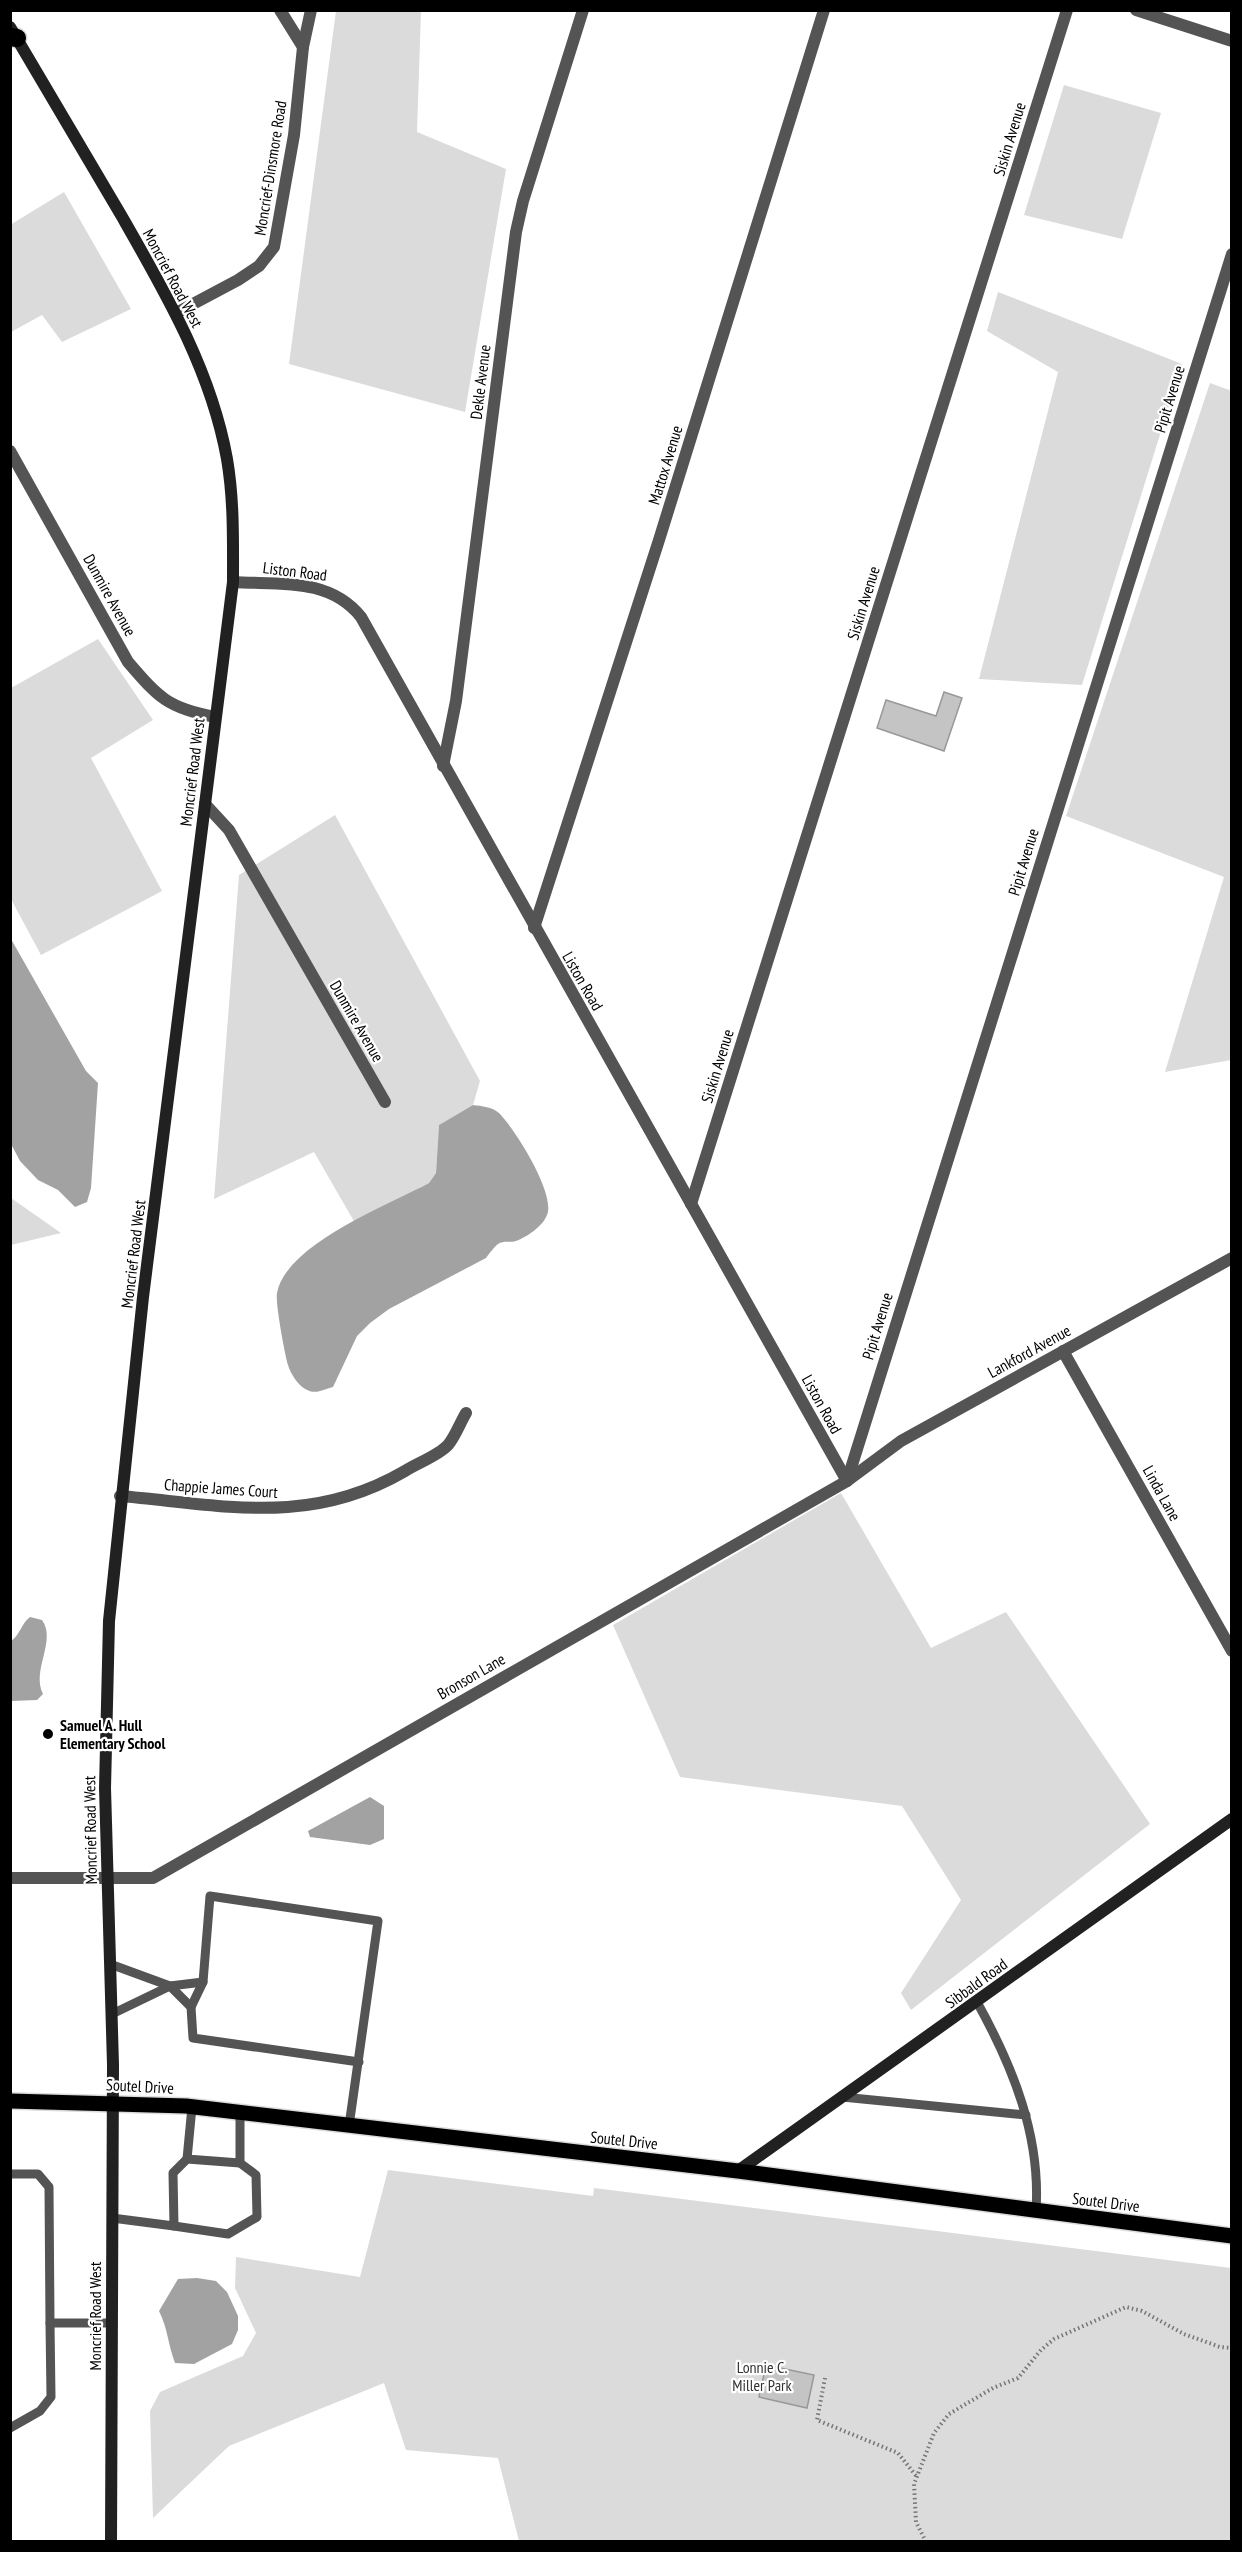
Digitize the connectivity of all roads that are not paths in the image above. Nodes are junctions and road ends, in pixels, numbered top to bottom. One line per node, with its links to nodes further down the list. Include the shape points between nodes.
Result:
1 (280, 10): 9 (street)
2 (311, 10): 9 (street, Moncrief-Dinsmore Road)
3 (583, 10): 15 (street, Dekle Avenue, via 516,232 456,701)
4 (824, 10): 17 (street, Mattox Avenue)
5 (1067, 10): 19 (street, Siskin Avenue)
6 (1136, 10): 8 (street)
7 (13, 34): 11 (main road, Moncrief Road West)
8 (1232, 41)
9 (303, 47): 11 (street, Moncrief-Dinsmore Road, via 294,135 274,247 259,266)
10 (1232, 254): 23 (street, Pipit Avenue)
11 (176, 313): 13 (main road, Moncrief Road West, via 198,360 227,460)
12 (10, 451): 14 (street, Dunmire Avenue, via 128,662 171,705)
13 (233, 582): 14 (main road, Moncrief Road West); 15 (street, Liston Road, via 313,587 350,603)
14 (215, 717): 16 (main road, Moncrief Road West)
15 (443, 766): 17 (street, Liston Road)
16 (205, 804): 18 (street, Dunmire Avenue, via 229,830); 24 (main road, Moncrief Road West)
17 (534, 928): 19 (street, Liston Road)
18 (385, 1102)
19 (691, 1204): 23 (street, Liston Road)
20 (1232, 1258): 21 (street, Lankford Avenue)
21 (1063, 1351): 23 (street, Lankford Avenue, via 901,1441); 25 (street, Linda Lane)
22 (466, 1413): 24 (street, Chappie James Court, via 448,1445 386,1482 341,1499 298,1508 245,1509)
23 (847, 1480): 28 (street, Bronson Lane, via 153,1878)
24 (120, 1496): 28 (main road, Moncrief Road West, via 109,1621)
25 (1232, 1651)
26 (1232, 1819): 32 (main road, Sibbald Road)
27 (10, 1878): 28 (street, Bronson Lane)
28 (106, 1878): 29 (main road, Moncrief Road West)
29 (110, 1964): 31 (lane); 34 (main road, Moncrief Road West)
30 (203, 1982): 31 (lane); 33 (lane); 35 (lane, via 210,1896 378,1921)
31 (170, 1986): 33 (lane); 34 (lane)
32 (977, 2002): 36 (main road, Sibbald Road); 41 (lane, via 1003,2048)
33 (191, 2007): 35 (lane, via 193,2038)
34 (112, 2014): 38 (main road, Moncrief Road West)
35 (358, 2062): 42 (lane)
36 (842, 2097): 41 (lane); 45 (main road, Sibbald Road)
37 (10, 2101): 38 (main road, Soutel Drive)
38 (113, 2103): 39 (main road, Soutel Drive); 48 (main road, Moncrief Road West)
39 (192, 2107): 40 (main road, Soutel Drive); 43 (lane)
40 (240, 2113): 42 (main road, Soutel Drive); 44 (lane)
41 (1026, 2115): 47 (lane, via 1034,2141 1038,2179)
42 (349, 2126): 45 (main road, Soutel Drive)
43 (187, 2159): 44 (lane); 49 (lane, via 173,2173)
44 (240, 2163): 49 (lane, via 256,2175 257,2217 228,2234)
45 (738, 2171): 47 (main road, Soutel Drive)
46 (10, 2174): 51 (lane, via 38,2174 49,2187)
47 (1036, 2211): 50 (main road, Soutel Drive)
48 (112, 2218): 49 (lane); 52 (main road, Moncrief Road West)
49 (174, 2226)
50 (1232, 2236)
51 (50, 2323): 52 (lane); 53 (lane, via 51,2397 40,2411)
52 (112, 2323): 54 (main road, Moncrief Road West)
53 (10, 2428)
54 (111, 2541)

